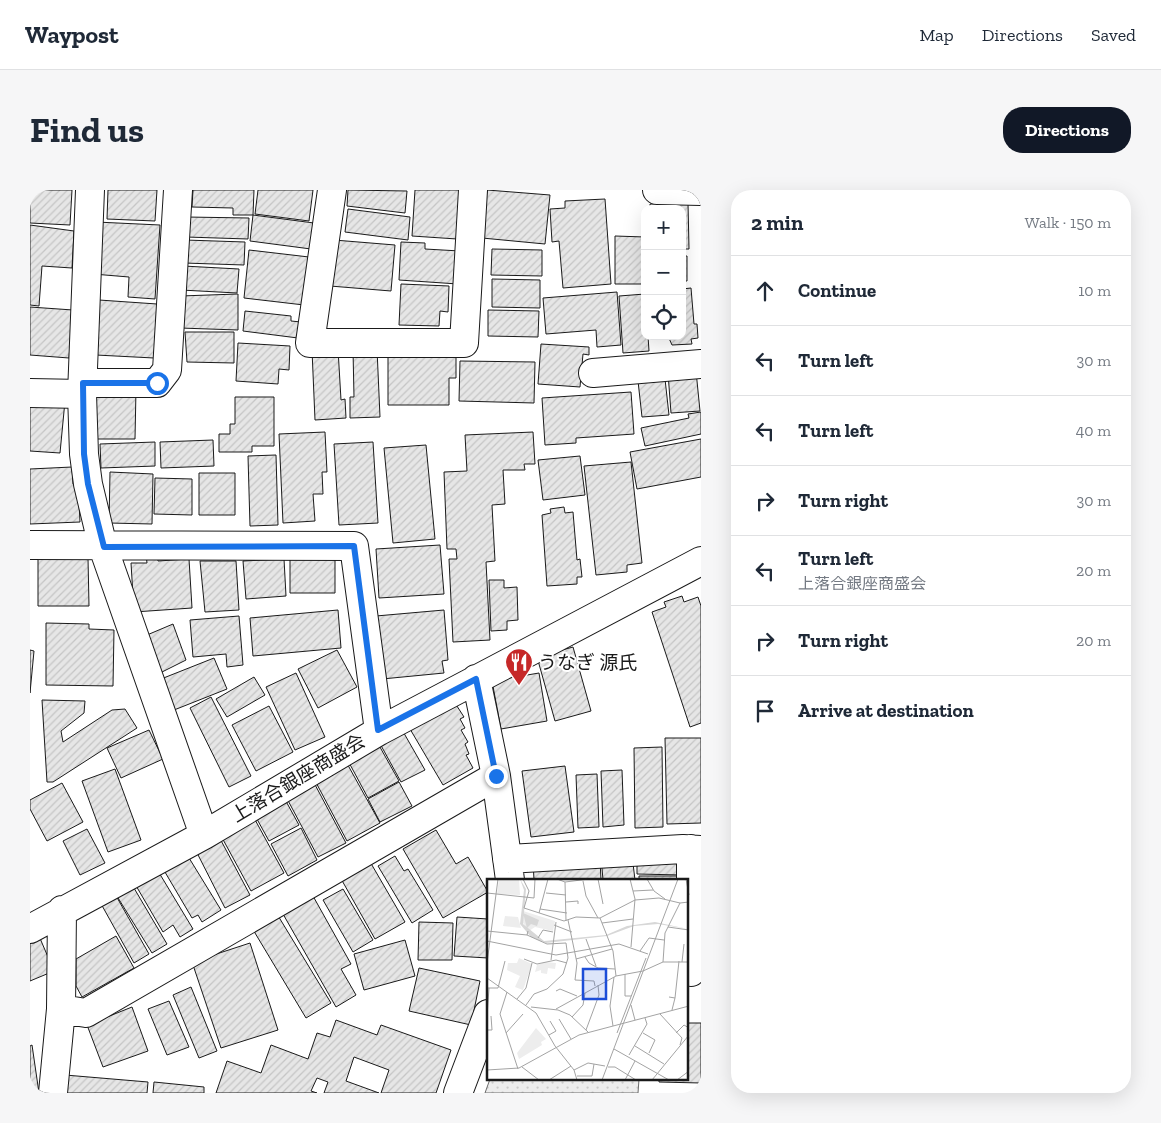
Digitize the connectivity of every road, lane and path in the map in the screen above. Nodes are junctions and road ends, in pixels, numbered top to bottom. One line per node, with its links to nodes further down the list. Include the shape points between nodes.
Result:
1 (90, 190): 9 (street)
2 (178, 190): 9 (street, via 167,370 157,383)
3 (332, 190): 4 (street, via 310,343 464,343)
4 (473, 190)
5 (657, 190): 6 (street)
6 (701, 198)
7 (701, 364): 8 (street)
8 (593, 373)
9 (83, 389): 10 (street); 12 (street, via 84,454)
10 (30, 393)
11 (30, 545): 12 (street)
12 (104, 547): 15 (street, via 354,546); 17 (street)
13 (701, 561): 14 (street, 上落合銀座商盛会)
14 (476, 679): 15 (street, 上落合銀座商盛会); 16 (street)
15 (378, 730): 17 (street, 上落合銀座商盛会)
16 (496, 776): 19 (street); 23 (street, via 86,1013)
17 (204, 835): 20 (street, 上落合銀座商盛会)
18 (696, 850): 19 (street); 22 (street)
19 (508, 870)
20 (62, 910): 21 (street, 上落合銀座商盛会); 23 (street)
21 (30, 929)
22 (691, 972)
23 (61, 1009): 25 (street)
24 (487, 1017): 26 (street)
25 (53, 1093)
26 (458, 1093)

